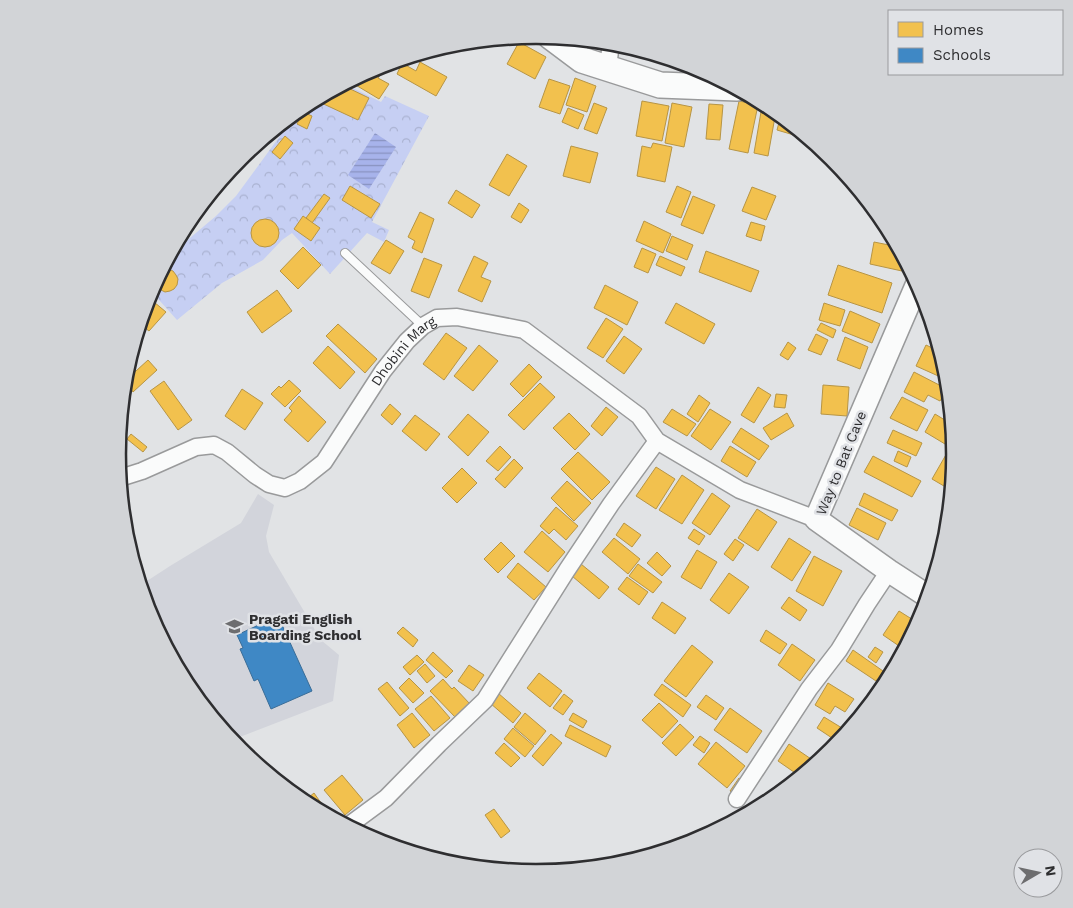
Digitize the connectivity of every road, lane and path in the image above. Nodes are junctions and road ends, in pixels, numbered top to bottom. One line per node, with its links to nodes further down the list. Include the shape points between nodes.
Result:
1 (562, 45): 3 (main road, via 582,60)
2 (610, 51): 3 (street)
3 (608, 68): 4 (main road, via 660,85)
4 (721, 87)
5 (345, 253): 7 (lane)
6 (914, 292): 10 (main road, Way to Bat Cave)
7 (423, 326): 8 (street, Dhobini Marg, via 437,318 456,317 524,330 640,416); 9 (street, Dhobini Marg, via 407,340 384,371 324,462 300,481 285,488 269,484 214,445 196,447)
8 (657, 441): 10 (street, Dhobini Marg, via 740,490); 14 (street, via 572,562 485,700 386,798)
9 (127, 476)
10 (816, 519): 11 (main road, Way to Bat Cave)
11 (888, 571): 12 (main road, Way to Bat Cave); 13 (street, via 839,650 809,689)
12 (923, 593)
13 (737, 800)
14 (354, 822)

